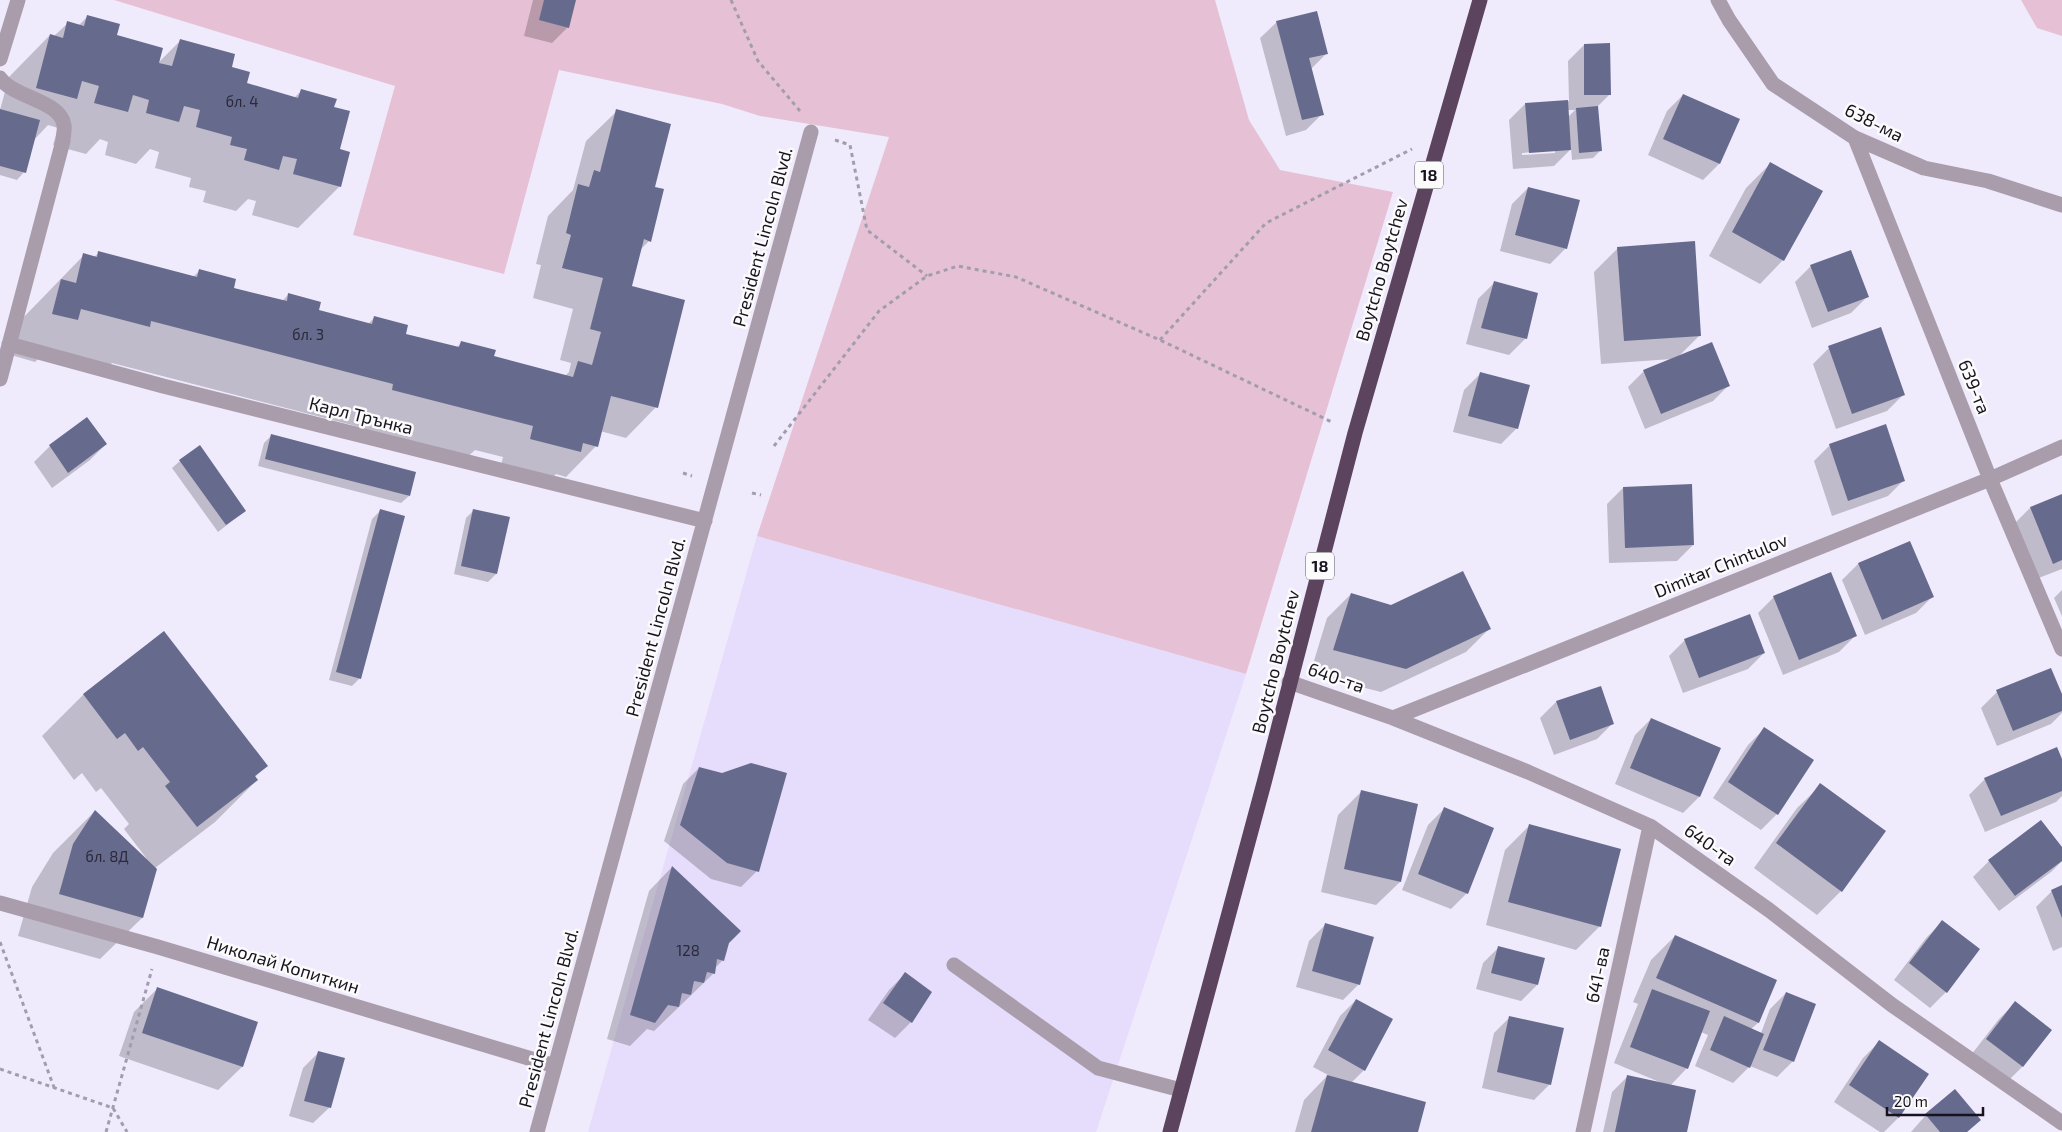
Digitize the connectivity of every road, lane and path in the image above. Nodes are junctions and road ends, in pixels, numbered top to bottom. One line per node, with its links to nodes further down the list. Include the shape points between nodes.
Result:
1 (18, 0): 5 (street)
2 (731, 0): 7 (path, via 758,61 803,114)
3 (1480, 0): 8 (highway, Boytcho Boytchev / 18)
4 (1718, 0): 9 (street, 638-ма, via 1773,84)
5 (0, 59)
6 (0, 78): 13 (street, via 5,86 55,109 64,124 63,141)
7 (811, 132): 11 (path, via 850,145 867,230); 23 (street, President Lincoln Blvd.)
8 (1440, 135): 12 (path, via 1266,223); 15 (highway, Boytcho Boytchev / 18)
9 (1855, 138): 10 (street, 638-ма, via 1924,168 1988,181); 20 (street, 639-та)
10 (2062, 205)
11 (927, 276): 12 (path, via 958,266 1016,277); 16 (path, via 879,311)
12 (1160, 340): 15 (path)
13 (9, 344): 14 (street); 23 (street, Карл Трънка, via 163,386)
14 (0, 379)
15 (1355, 433): 25 (highway, Boytcho Boytchev / 18)
16 (774, 446)
17 (2062, 447): 20 (street, Dimitar Chintulov)
18 (683, 473): 19 (path)
19 (693, 476)
20 (1990, 479): 24 (street, 639-та); 26 (street, Dimitar Chintulov)
21 (752, 493): 22 (path)
22 (760, 495)
23 (704, 521): 32 (street, President Lincoln Blvd.)
24 (2062, 649)
25 (1289, 682): 26 (street, 640-та); 35 (highway, Boytcho Boytchev / 18)
26 (1393, 718): 27 (street, 640-та, via 1528,772)
27 (1650, 826): 37 (street, 640-та, via 1769,910 1892,1005); 42 (street, 641-ва)
28 (0, 904): 30 (street, Николай Копиткин)
29 (0, 942): 34 (path)
30 (158, 947): 32 (street, Николай Копиткин); 36 (path)
31 (954, 965): 35 (street, via 1098,1068)
32 (555, 1066): 40 (street, President Lincoln Blvd.)
33 (0, 1069): 34 (path)
34 (55, 1090): 36 (path)
35 (1181, 1090): 41 (highway, Boytcho Boytchev / 18)
36 (113, 1108): 38 (path); 39 (path)
37 (2062, 1123)
38 (106, 1132)
39 (127, 1132)
40 (537, 1132)
41 (1170, 1132)
42 (1583, 1132)

